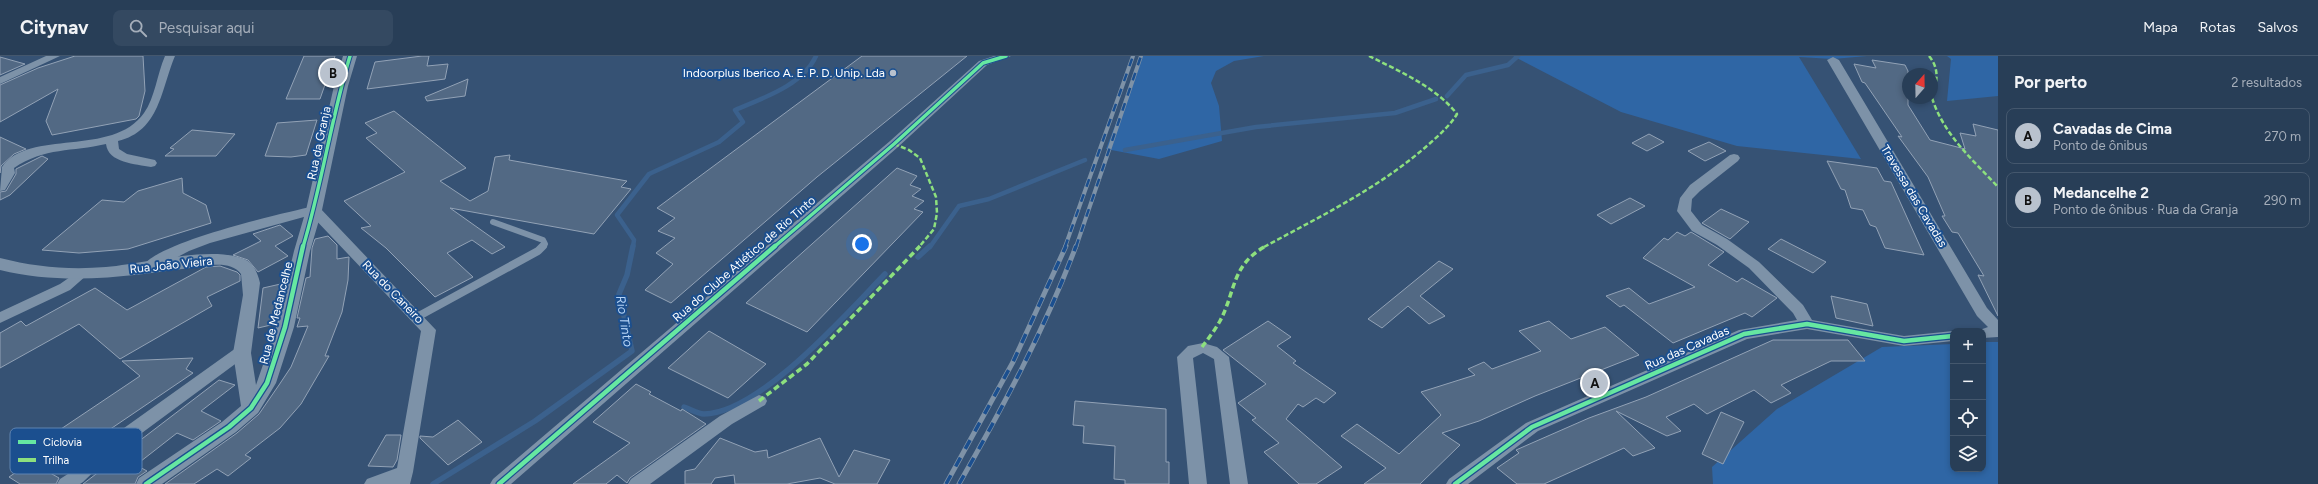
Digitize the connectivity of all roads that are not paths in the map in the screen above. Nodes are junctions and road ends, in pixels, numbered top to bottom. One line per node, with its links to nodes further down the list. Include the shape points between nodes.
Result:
1 (55, 56): 6 (street)
2 (170, 56): 7 (street, via 149,114 136,128)
3 (350, 56): 11 (street, Rua da Granja)
4 (1006, 56): 32 (street, Rua do Clube Atlético de Rio Tinto, via 983,63 894,144)
5 (1833, 60): 19 (street, Travessa das Cavadas, via 1982,312)
6 (0, 81)
7 (112, 141): 9 (street, via 113,150 123,157); 10 (street, via 32,152 8,167 9,173)
8 (1734, 158): 18 (street, via 1695,188 1686,198 1684,211 1697,228 1754,265 1798,309)
9 (151, 164)
10 (0, 187)
11 (314, 210): 14 (street, via 186,247); 16 (street, Rua do Caneiro); 25 (street, Rua de Medancelhe, via 273,369)
12 (493, 222): 16 (lane, via 543,240 545,244 538,251)
13 (0, 264): 15 (street, Rua João Vieira, via 32,271)
14 (149, 267): 15 (street, Rua João Vieira); 23 (street, Rua João Vieira, via 212,259 244,265 250,273 252,285)
15 (80, 275): 17 (street, via 65,287)
16 (417, 317): 28 (street, Rua do Caneiro, via 429,330)
17 (0, 318)
18 (1807, 324): 22 (street, Rua das Cavadas, via 1904,341); 36 (street, Rua das Cavadas, via 1744,334 1532,427)
19 (1998, 329)
20 (1998, 332): 21 (street)
21 (1986, 334)
22 (1950, 336)
23 (241, 352): 25 (street, Rua João Vieira); 26 (street)
24 (759, 401): 33 (street, via 726,420)
25 (251, 408): 30 (street, Rua de Medancelhe, via 189,456)
26 (138, 428)
27 (80, 474): 29 (street)
28 (403, 478): 31 (street)
29 (66, 484)
30 (146, 484)
31 (374, 484)
32 (498, 484)
33 (637, 484)
34 (1198, 484): 35 (street, via 1185,357 1190,351 1202,347 1215,351 1221,357)
35 (1239, 484)
36 (1455, 484)

